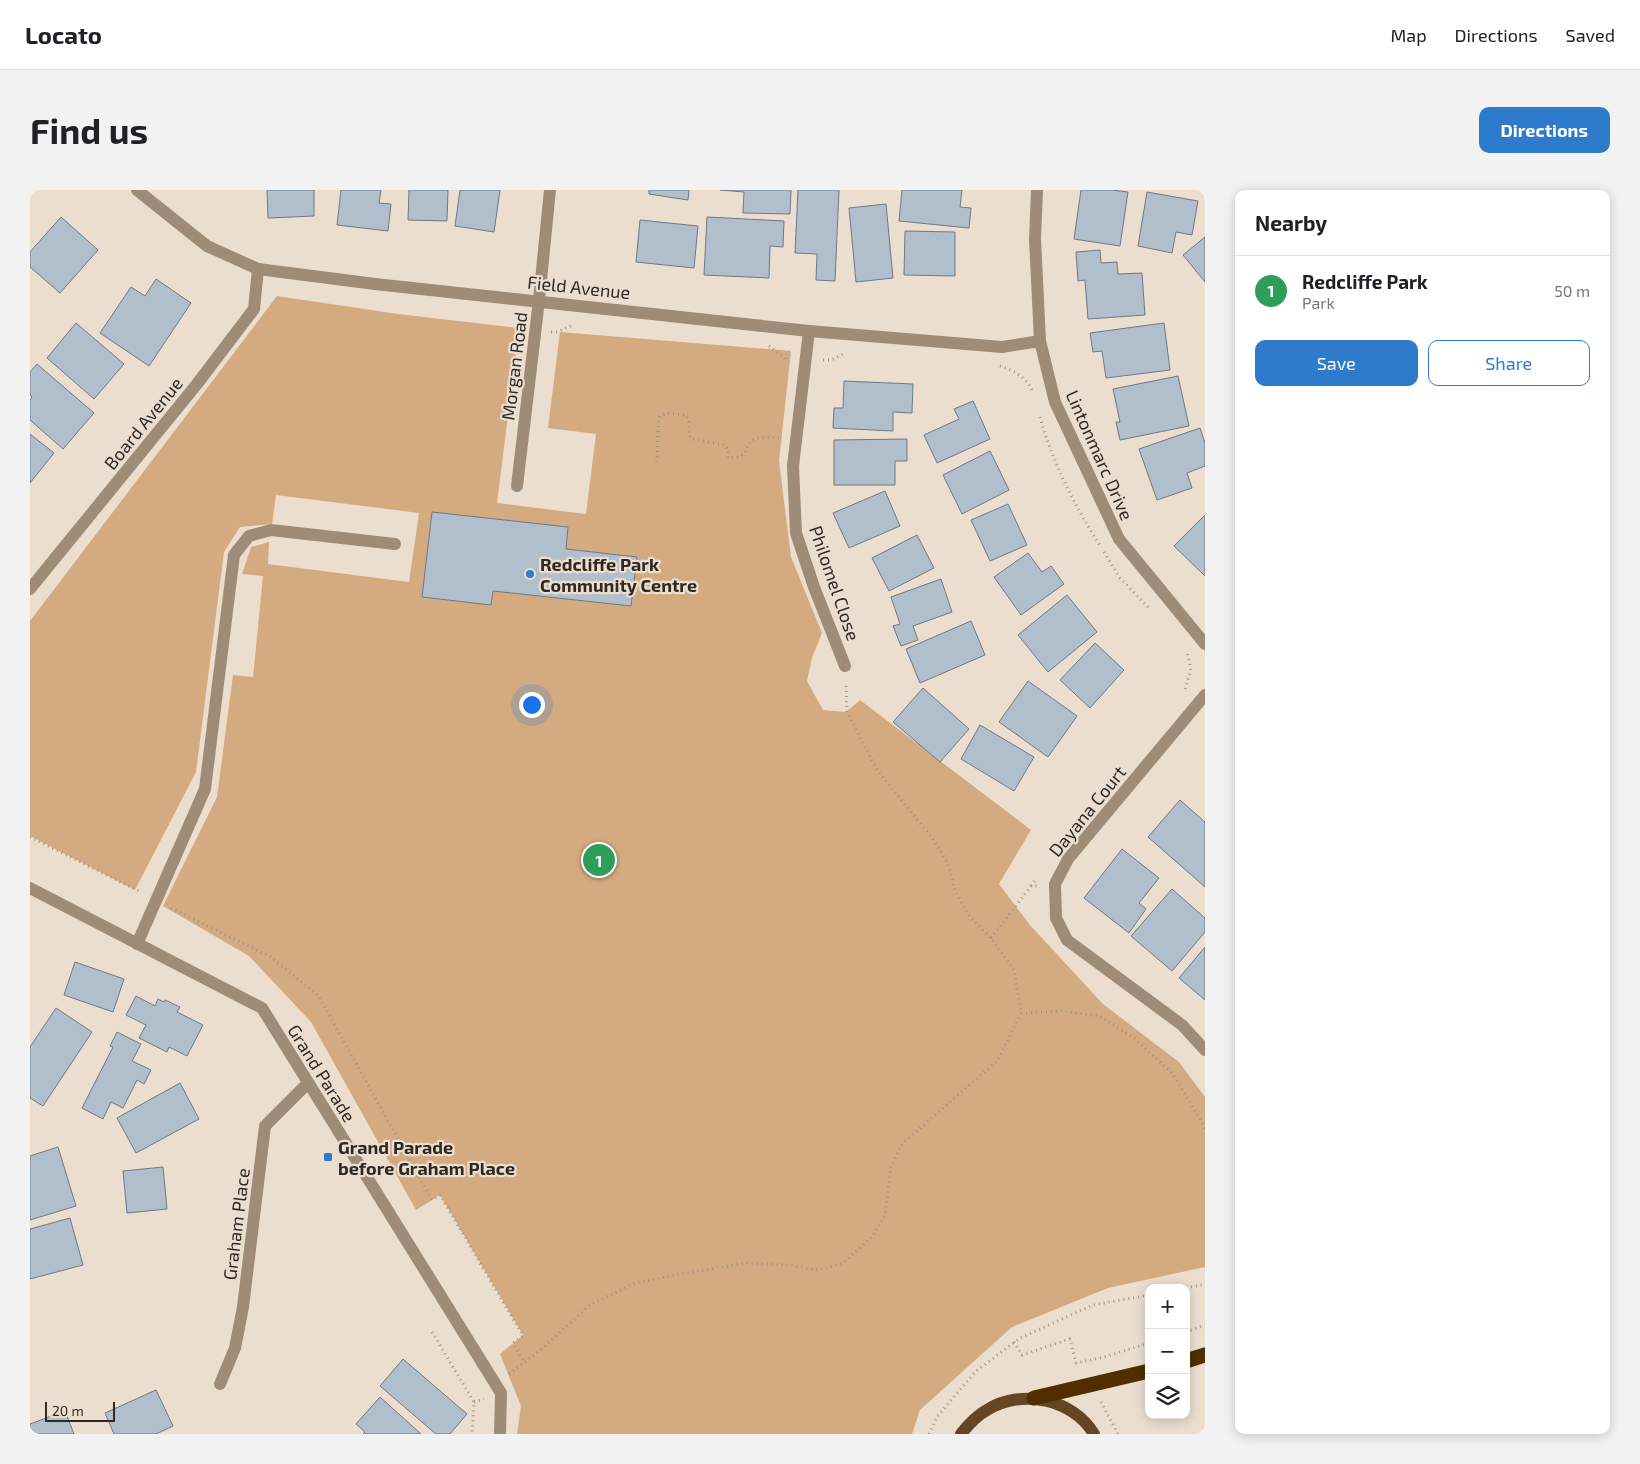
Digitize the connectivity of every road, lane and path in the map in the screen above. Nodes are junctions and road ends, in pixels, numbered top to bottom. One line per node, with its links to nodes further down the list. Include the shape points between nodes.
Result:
1 (137, 190): 4 (street, Field Avenue, via 207,246)
2 (550, 190): 5 (street, Morgan Road)
3 (1037, 190): 9 (street, Lintonmarc Drive, via 1035,239)
4 (258, 268): 5 (street, Field Avenue, via 375,284); 22 (street, Board Avenue, via 254,309)
5 (539, 300): 7 (street, Morgan Road); 8 (street, Field Avenue)
6 (578, 323): 7 (path, via 557,332)
7 (536, 330): 20 (street, Morgan Road)
8 (809, 331): 9 (street, Field Avenue, via 1002,347); 13 (street, Philomel Close)
9 (1040, 341): 25 (street, Lintonmarc Drive, via 1054,402 1119,539)
10 (763, 342): 12 (path)
11 (852, 351): 13 (path, via 832,360)
12 (785, 358): 13 (path); 15 (path)
13 (806, 359): 26 (street, Philomel Close, via 793,466 796,533)
14 (995, 365): 16 (path, via 1011,369 1022,377)
15 (787, 366)
16 (1033, 393)
17 (1038, 410): 23 (path, via 1061,475 1086,524 1120,578)
18 (781, 438): 19 (path, via 758,438 740,458 728,458 725,445 691,439 690,421 686,415 667,413 660,416)
19 (657, 462)
20 (517, 486)
21 (396, 544): 37 (street, via 271,530 249,536 234,555 205,789)
22 (30, 589)
23 (1152, 611)
24 (1183, 644): 28 (path, via 1191,670 1185,689)
25 (1205, 644)
26 (845, 666): 36 (path, via 846,712 877,770 933,839 947,862 955,891 970,917)
27 (1205, 695): 31 (street, Dayana Court, via 1068,859)
28 (1179, 696)
29 (30, 837): 34 (path)
30 (1037, 879): 32 (path)
31 (1055, 884): 32 (path); 39 (street, Dayana Court, via 1056,918 1067,940 1182,1025)
32 (1031, 886): 36 (path)
33 (30, 888): 37 (street, Grand Parade)
34 (140, 892)
35 (174, 909): 52 (path, via 269,956 318,995 432,1200 440,1195 523,1336 513,1343)
36 (991, 938): 38 (path, via 1014,970)
37 (137, 944): 40 (street, Grand Parade, via 262,1008)
38 (1021, 1013): 41 (path, via 1061,1011 1099,1016 1134,1038 1172,1073); 52 (path, via 998,1060 902,1144 891,1167 885,1215 872,1237 843,1263 818,1270 746,1263 635,1283 590,1305)
39 (1205, 1050)
40 (308, 1083): 54 (street, Graham Place, via 265,1126 243,1307 235,1348); 55 (street, Grand Parade)
41 (1205, 1131)
42 (1205, 1284): 43 (path)
43 (1190, 1287)
44 (1145, 1296): 48 (path, via 1093,1305)
45 (1205, 1325): 46 (path)
46 (1190, 1331)
47 (432, 1332): 57 (path, via 474,1402)
48 (1014, 1342): 49 (path, via 1022,1355 1070,1340 1076,1363); 59 (path, via 976,1371 937,1417)
49 (1145, 1343)
50 (1205, 1355): 51 (highway)
51 (1190, 1360)
52 (524, 1362): 55 (path, via 508,1375)
53 (1145, 1372): 56 (highway)
54 (220, 1384)
55 (502, 1393): 58 (street)
56 (1034, 1398): 60 (main road, via 1001,1403 986,1410); 61 (main road, via 1065,1407 1080,1416)
57 (472, 1434)
58 (500, 1434)
59 (929, 1434)
60 (961, 1434)
61 (1094, 1434)

